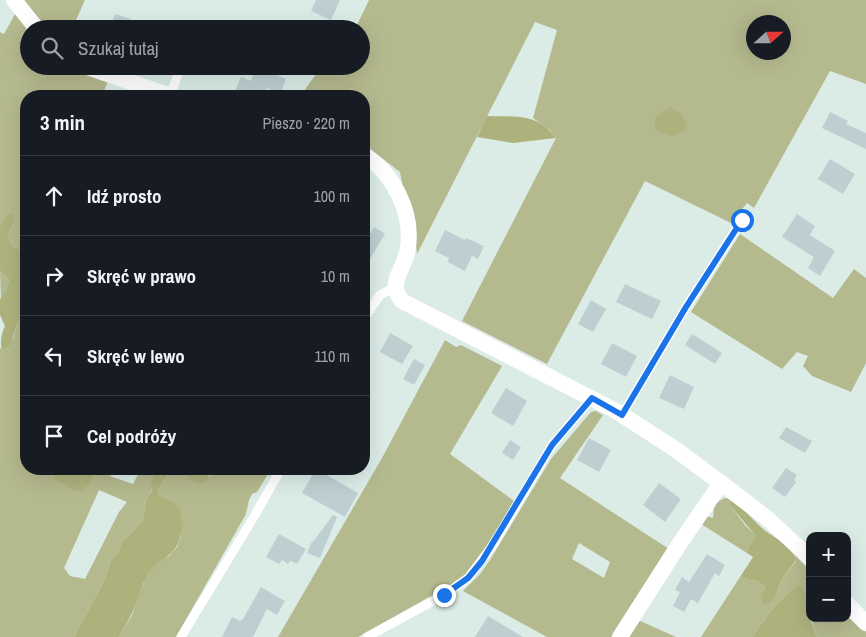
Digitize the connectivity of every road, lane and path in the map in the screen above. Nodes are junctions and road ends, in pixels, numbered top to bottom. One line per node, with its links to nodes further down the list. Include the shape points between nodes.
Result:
1 (14, 0): 2 (street)
2 (30, 20)
3 (110, 75): 5 (street)
4 (178, 75): 6 (lane)
5 (153, 90)
6 (172, 90)
7 (370, 159): 9 (street, via 390,180 407,216 408,249)
8 (742, 220): 12 (lane)
9 (395, 287): 10 (lane, via 380,295); 11 (street, via 402,300 410,305)
10 (370, 310)
11 (592, 398): 12 (street); 19 (lane, via 552,445 493,545 468,578 444,595)
12 (622, 415): 14 (street, via 675,448)
13 (278, 475): 18 (lane)
14 (721, 483): 15 (street, via 768,518); 20 (street)
15 (806, 554)
16 (851, 608): 17 (street)
17 (866, 623)
18 (181, 637)
19 (367, 637)
20 (620, 637)

